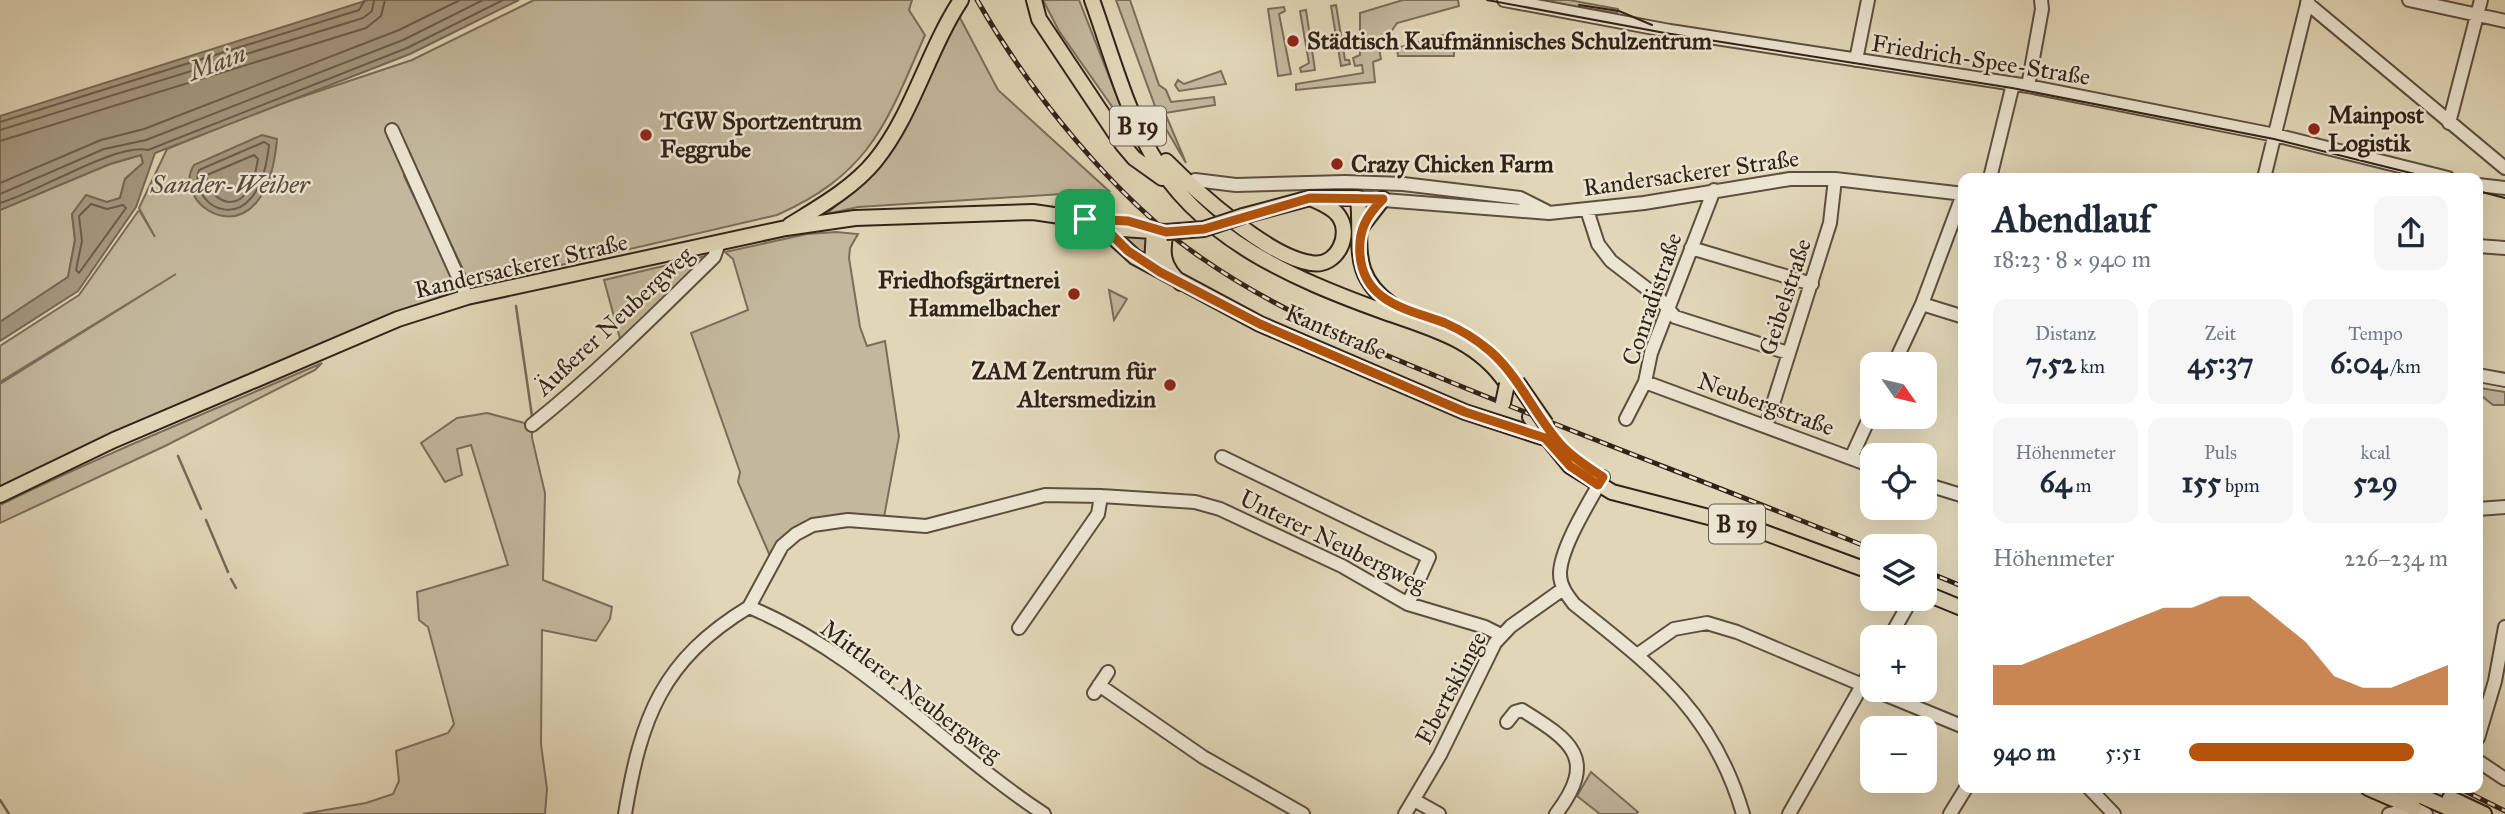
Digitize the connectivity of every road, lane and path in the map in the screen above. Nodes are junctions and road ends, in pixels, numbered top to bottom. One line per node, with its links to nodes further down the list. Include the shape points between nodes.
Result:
1 (1034, 0): 27 (main road, via 1039,19 1123,145)
2 (1091, 0): 14 (main road, B 19)
3 (1101, 0): 14 (main road, B 19)
4 (1504, 0): 13 (street, Friedrich-Spee-Straße)
5 (1868, 0): 13 (street)
6 (2041, 0): 16 (street)
7 (2409, 0): 11 (street)
8 (2481, 0): 11 (street)
9 (960, 2): 40 (main road, via 937,39 894,134 874,162 828,201)
10 (2307, 2): 17 (street); 19 (street)
11 (2477, 16): 12 (street); 17 (street)
12 (2505, 21)
13 (1856, 60): 15 (street, Friedrich-Spee-Straße)
14 (1119, 63): 20 (main road, B 19); 27 (main road, B 19, via 1149,150)
15 (2013, 84): 16 (street, Friedrich-Spee-Straße); 22 (street)
16 (2028, 86): 19 (street, Friedrich-Spee-Straße)
17 (2449, 123): 21 (street)
18 (392, 131): 49 (street)
19 (2275, 135): 23 (street); 24 (street, Friedrich-Spee-Straße)
20 (1166, 161): 25 (main road); 51 (main road, B 19, via 1198,200 1241,236 1313,275)
21 (2505, 169)
22 (1991, 173)
23 (2265, 173)
24 (2428, 173)
25 (1191, 179): 32 (main road, via 1209,201 1260,238 1299,259 1323,263 1343,242 1343,223 1333,210); 37 (street, via 1236,185 1403,184 1520,198)
26 (1835, 179): 30 (street, Randersackerer Straße, via 1790,179); 31 (street, Randersackerer Straße); 48 (street, Geibelstraße, via 1830,223)
27 (1169, 182): 58 (main road, B 19, via 1191,207 1263,260 1332,292 1441,331 1482,355)
28 (2483, 186): 29 (street)
29 (2505, 188)
30 (1714, 190): 36 (street, Randersackerer Straße); 44 (street, Conradistraße)
31 (1958, 193)
32 (1310, 198): 33 (main road, Randersackerer Straße); 41 (main road, Randersackerer Straße, bridge, via 1204,229)
33 (1359, 198): 34 (street, Randersackerer Straße); 39 (main road)
34 (1383, 199): 37 (street, Randersackerer Straße); 39 (main road)
35 (1958, 207): 50 (street)
36 (1587, 210): 37 (street, Randersackerer Straße); 52 (street, via 1598,244 1611,261)
37 (1549, 213)
38 (1090, 221): 40 (main road, Randersackerer Straße, via 1033,212 855,218); 41 (main road, Randersackerer Straße); 46 (main road, Kantstraße, via 1107,230 1135,257)
39 (1362, 226): 51 (main road, via 1363,272 1374,292)
40 (786, 228): 42 (main road, Randersackerer Straße)
41 (1160, 231): 46 (main road); 47 (main road, via 1167,268)
42 (719, 243): 49 (main road, Randersackerer Straße); 62 (street, Äußerer Neubergweg, via 714,257 644,328)
43 (2483, 246): 45 (street)
44 (1690, 248): 48 (street); 52 (street, Conradistraße)
45 (2505, 248)
46 (1153, 264): 47 (main road, Kantstraße)
47 (1181, 283): 60 (main road, Kantstraße, via 1260,324)
48 (1812, 284): 55 (street, Geibelstraße)
49 (467, 297): 72 (main road, Randersackerer Straße, via 363,334 114,440)
50 (1922, 304): 53 (street); 54 (street)
51 (1392, 305): 58 (main road, B 19, via 1470,335 1505,366)
52 (1667, 307): 55 (street, via 1675,317); 59 (street, Conradistraße, via 1645,369)
53 (1958, 315)
54 (1900, 352)
55 (1788, 353): 63 (street, Geibelstraße)
56 (2483, 376): 57 (street)
57 (2505, 380)
58 (1510, 382): 60 (main road, bridge, via 1503,404); 65 (main road, B 19, bridge); 65 (main road, B 19, via 1530,417)
59 (1645, 382): 61 (street, Conradistraße); 63 (street, Neubergstraße)
60 (1476, 415): 65 (main road, Kantstraße)
61 (1626, 419)
62 (532, 425)
63 (1766, 426): 67 (street, Neubergstraße)
64 (1864, 429): 67 (street)
65 (1546, 431): 69 (main road, B 19)
66 (1222, 457): 82 (street, via 1429,557)
67 (1851, 458): 68 (street, Neubergstraße)
68 (1860, 461)
69 (1601, 481): 76 (main road, B 19, via 1758,520); 77 (main road, B 19, via 1625,496 1755,529); 79 (street, via 1563,560)
70 (1937, 488): 71 (street)
71 (1958, 494)
72 (0, 495)
73 (1101, 496): 82 (street, Unterer Neubergweg, via 1195,502 1220,509 1342,566); 83 (street, Unterer Neubergweg, via 1045,495 926,526 848,520 813,525 782,546); 86 (street, via 1098,514)
74 (2505, 507): 75 (street)
75 (2483, 509)
76 (1860, 558)
77 (1860, 568)
78 (1937, 588): 80 (main road)
79 (1563, 589): 87 (street, Ebertsklinge); 88 (street, via 1574,604)
80 (1958, 597)
81 (1937, 598): 84 (main road)
82 (1408, 604): 87 (street, Unterer Neubergweg)
83 (749, 607): 105 (street, via 694,650 660,691 647,719); 106 (street, Mittlerer Neubergweg, via 820,645 865,676)
84 (1958, 607)
85 (2505, 627): 93 (street)
86 (1019, 628)
87 (1501, 635): 103 (street, Ebertsklinge)
88 (1637, 655): 90 (street, via 1674,629 1707,623); 111 (street, via 1669,683 1712,738 1730,772)
89 (1108, 673): 107 (street, via 1097,690 1203,758)
90 (1860, 684)
91 (1861, 702): 112 (street)
92 (1904, 702): 95 (street)
93 (2483, 721)
94 (1507, 722): 110 (street, via 1522,710 1570,746 1579,765 1577,776 1570,796)
95 (1958, 725)
96 (2483, 764): 97 (street)
97 (2505, 779)
98 (1963, 793): 113 (street)
99 (2094, 793): 114 (street)
100 (2379, 793): 104 (main road)
101 (2414, 793): 116 (main road)
102 (2437, 793): 117 (main road)
103 (1414, 800): 108 (street, Ebertsklinge); 109 (street)
104 (2420, 811): 115 (street)
105 (625, 814)
106 (1044, 814)
107 (1303, 814)
108 (1405, 814)
109 (1439, 814)
110 (1556, 814)
111 (1743, 814)
112 (1789, 814)
113 (1950, 814)
114 (2114, 814)
115 (2389, 814)
116 (2462, 814)
117 (2484, 814)

